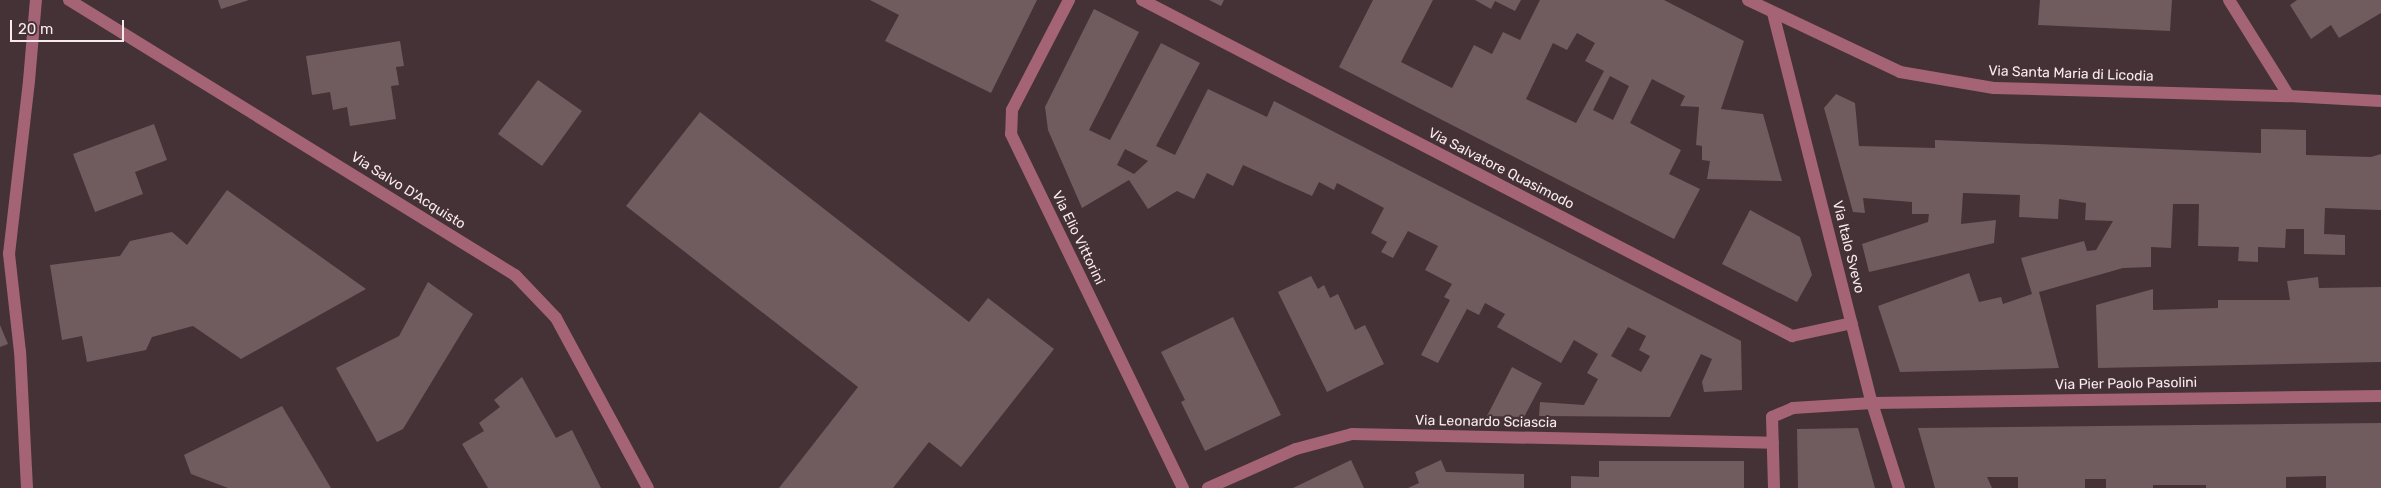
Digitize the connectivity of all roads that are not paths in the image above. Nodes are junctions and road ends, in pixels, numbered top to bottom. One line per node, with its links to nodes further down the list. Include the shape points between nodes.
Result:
1 (36, 0): 10 (street)
2 (69, 0): 16 (street, Via Salvo D'Acquisto, via 514,275 556,318)
3 (1069, 0): 17 (street, Via Elio Vittorini, via 1012,110 1011,134)
4 (1142, 0): 11 (street, Via Salvatore Quasimodo, via 1792,336)
5 (1748, 0): 7 (street, Via Santa Maria di Licodia)
6 (2229, 0): 8 (street)
7 (1773, 13): 8 (street, Via Santa Maria di Licodia, via 1900,72 1975,85); 11 (street, Via Italo Svevo)
8 (2289, 96): 9 (street, Via Santa Maria di Licodia)
9 (2381, 101)
10 (4, 255): 15 (street, via 20,352)
11 (1852, 323): 13 (street, Via Italo Svevo)
12 (2381, 396): 13 (street, Via Pier Paolo Pasolini)
13 (1872, 403): 14 (street, Via Pier Paolo Pasolini, via 1793,408 1772,417); 20 (street, Via Italo Svevo)
14 (1773, 443): 18 (street, Via Leonardo Sciascia, via 1352,434 1296,449); 19 (street)
15 (27, 488)
16 (648, 488)
17 (1183, 488)
18 (1208, 488)
19 (1774, 488)
20 (1899, 488)

